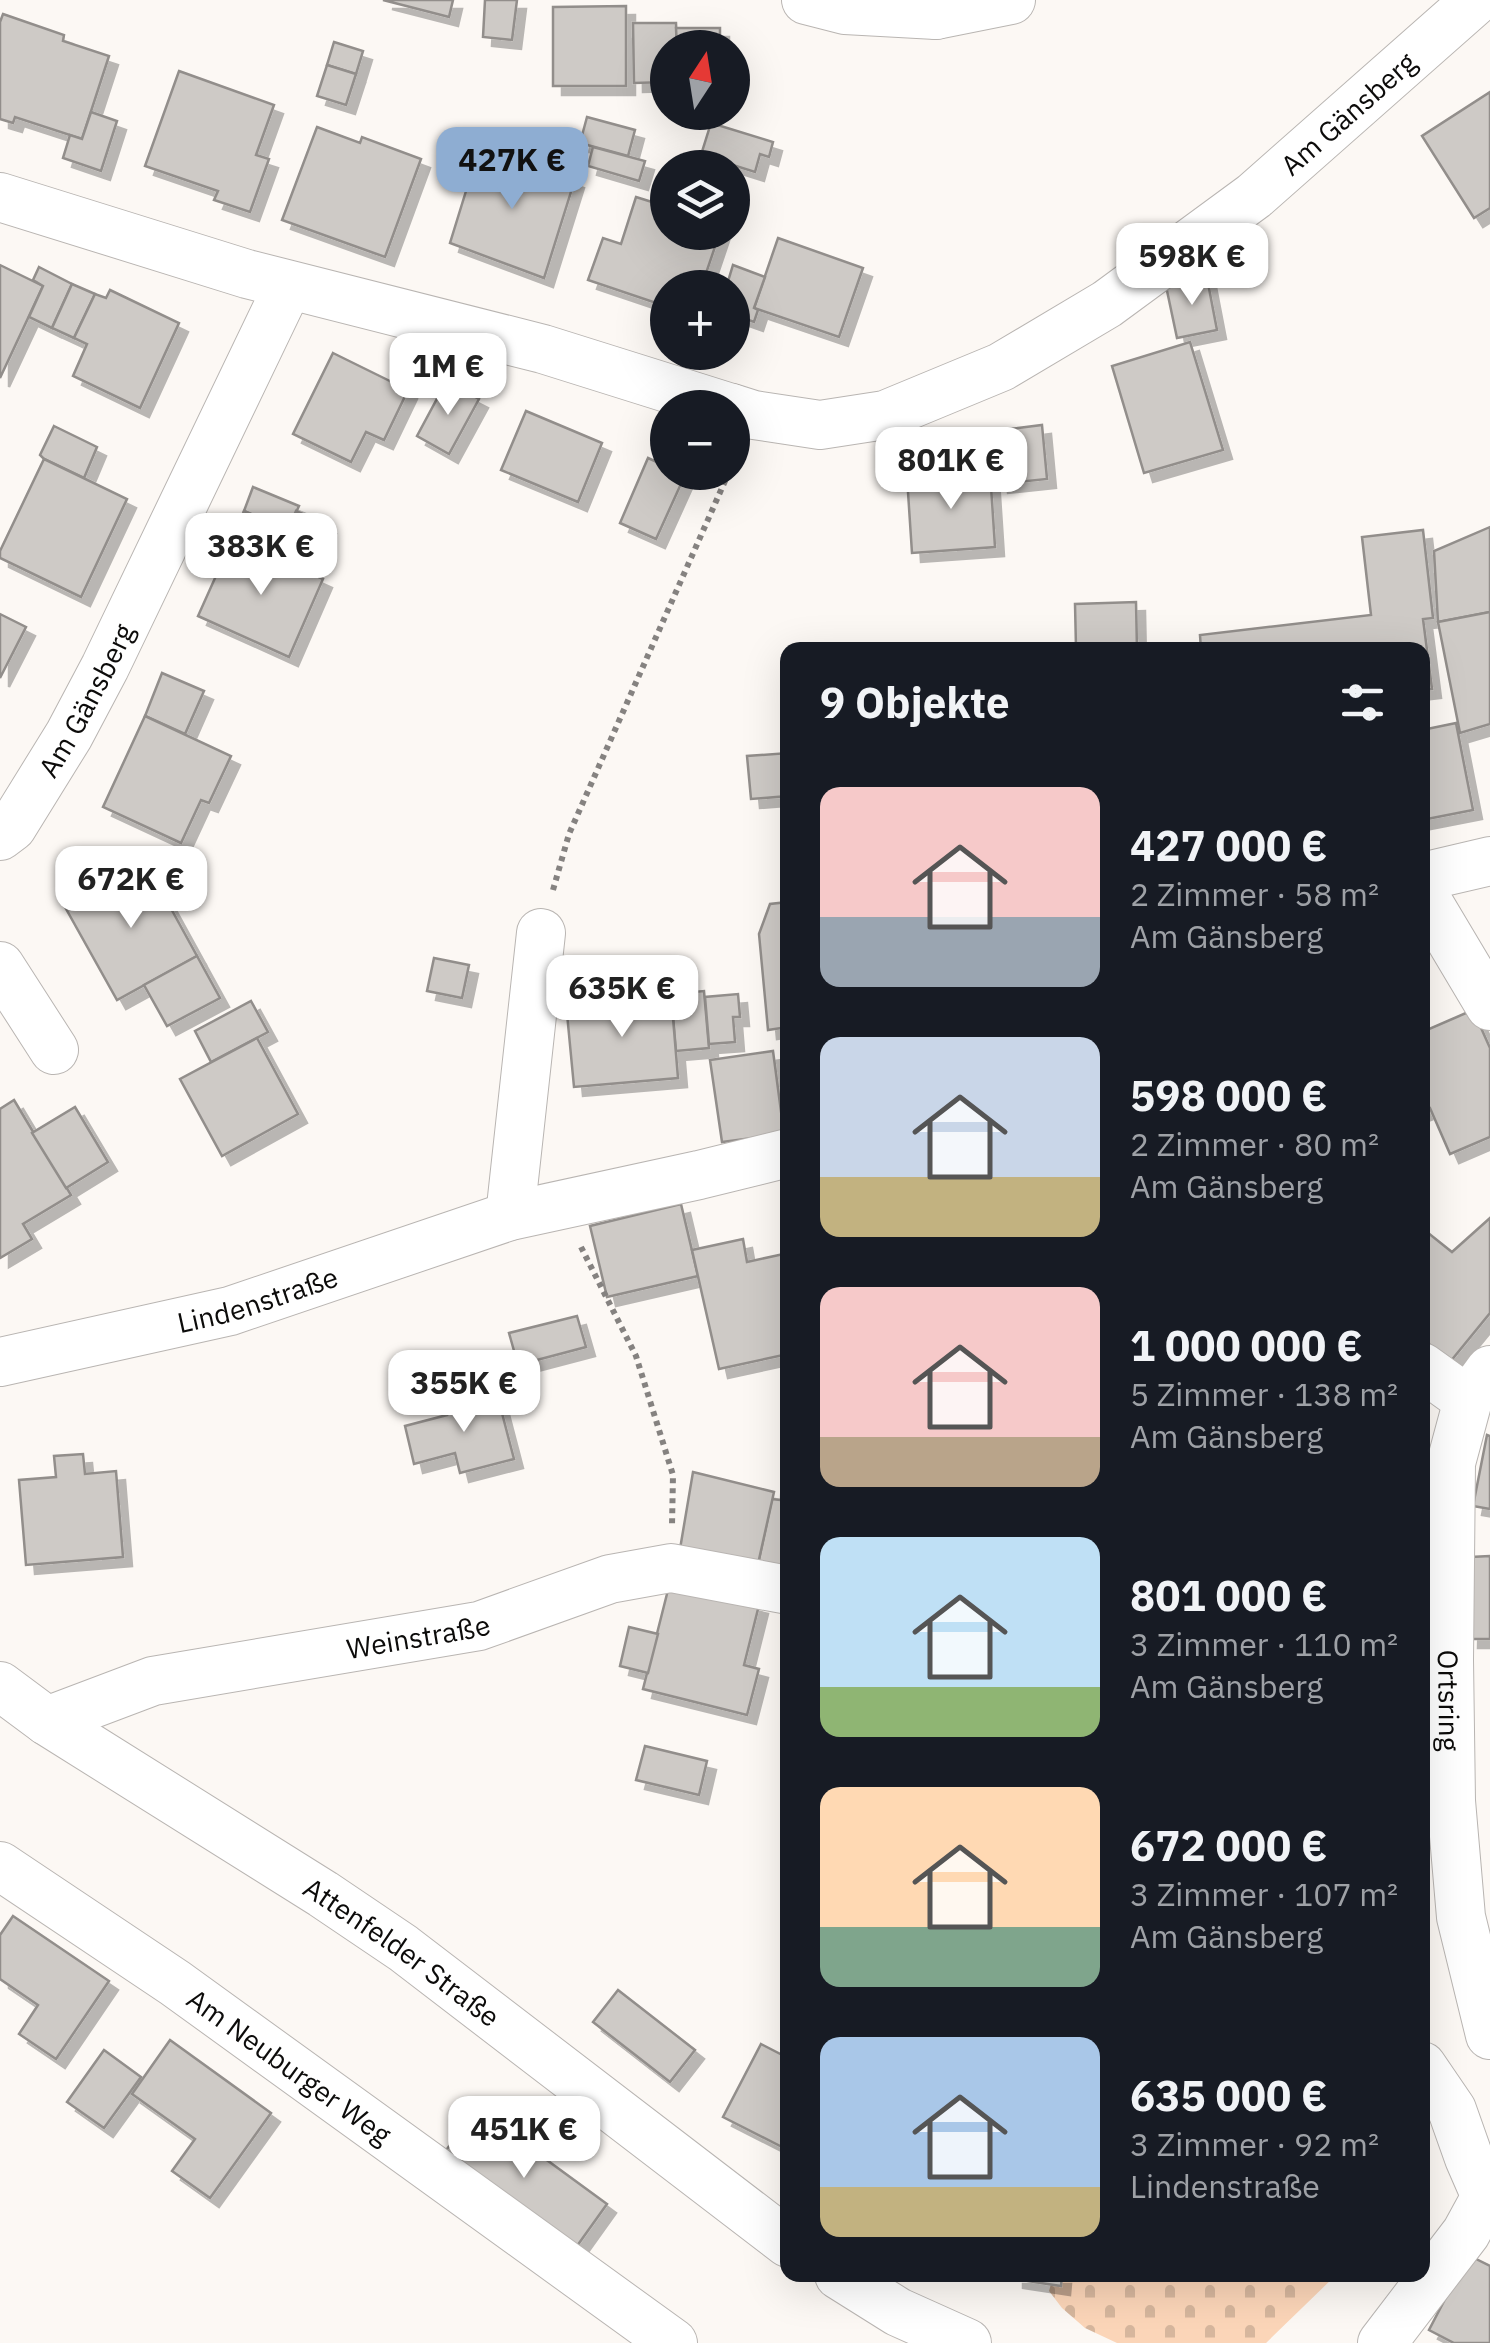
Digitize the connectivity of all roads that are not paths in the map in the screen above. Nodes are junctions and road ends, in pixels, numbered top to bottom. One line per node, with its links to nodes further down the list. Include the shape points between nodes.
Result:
1 (806, 0): 4 (street, via 845,10)
2 (1011, 0): 4 (street)
3 (1476, 0): 8 (street, Am Gänsberg, via 1254,196 1108,304 1000,367 885,415 820,425)
4 (936, 8)
5 (0, 197): 6 (street, Am Gänsberg)
6 (288, 286): 7 (street, Am Gänsberg, via 543,349); 9 (street, Am Gänsberg, via 87,701 12,828)
7 (674, 390)
8 (750, 414)
9 (0, 836)
10 (1490, 861): 11 (street)
11 (1430, 875)
12 (1430, 905): 15 (street)
13 (541, 933): 18 (street)
14 (0, 966): 16 (street)
15 (1490, 1006)
16 (54, 1050)
17 (780, 1155): 18 (street, Lindenstraße)
18 (510, 1216): 19 (street, Lindenstraße, via 230,1311)
19 (0, 1362)
20 (1430, 1370): 21 (street)
21 (1479, 1385): 23 (street, Ortsring, via 1451,1463)
22 (780, 1588): 25 (street, Weinstraße, via 672,1568 610,1579 479,1626 153,1681)
23 (1436, 1658): 27 (street, Ortsring, via 1460,1917)
24 (0, 1686): 25 (street, Attenfelder Straße)
25 (48, 1721): 30 (street, Attenfelder Straße, via 403,1948)
26 (0, 1866): 34 (street, Am Neuburger Weg, via 175,1983)
27 (1490, 2036)
28 (1430, 2078): 29 (street, via 1452,2110)
29 (1489, 2195): 31 (street)
30 (780, 2237)
31 (1430, 2280)
32 (849, 2282): 35 (street)
33 (1428, 2282): 36 (street)
34 (674, 2343)
35 (966, 2343)
36 (1382, 2343)

